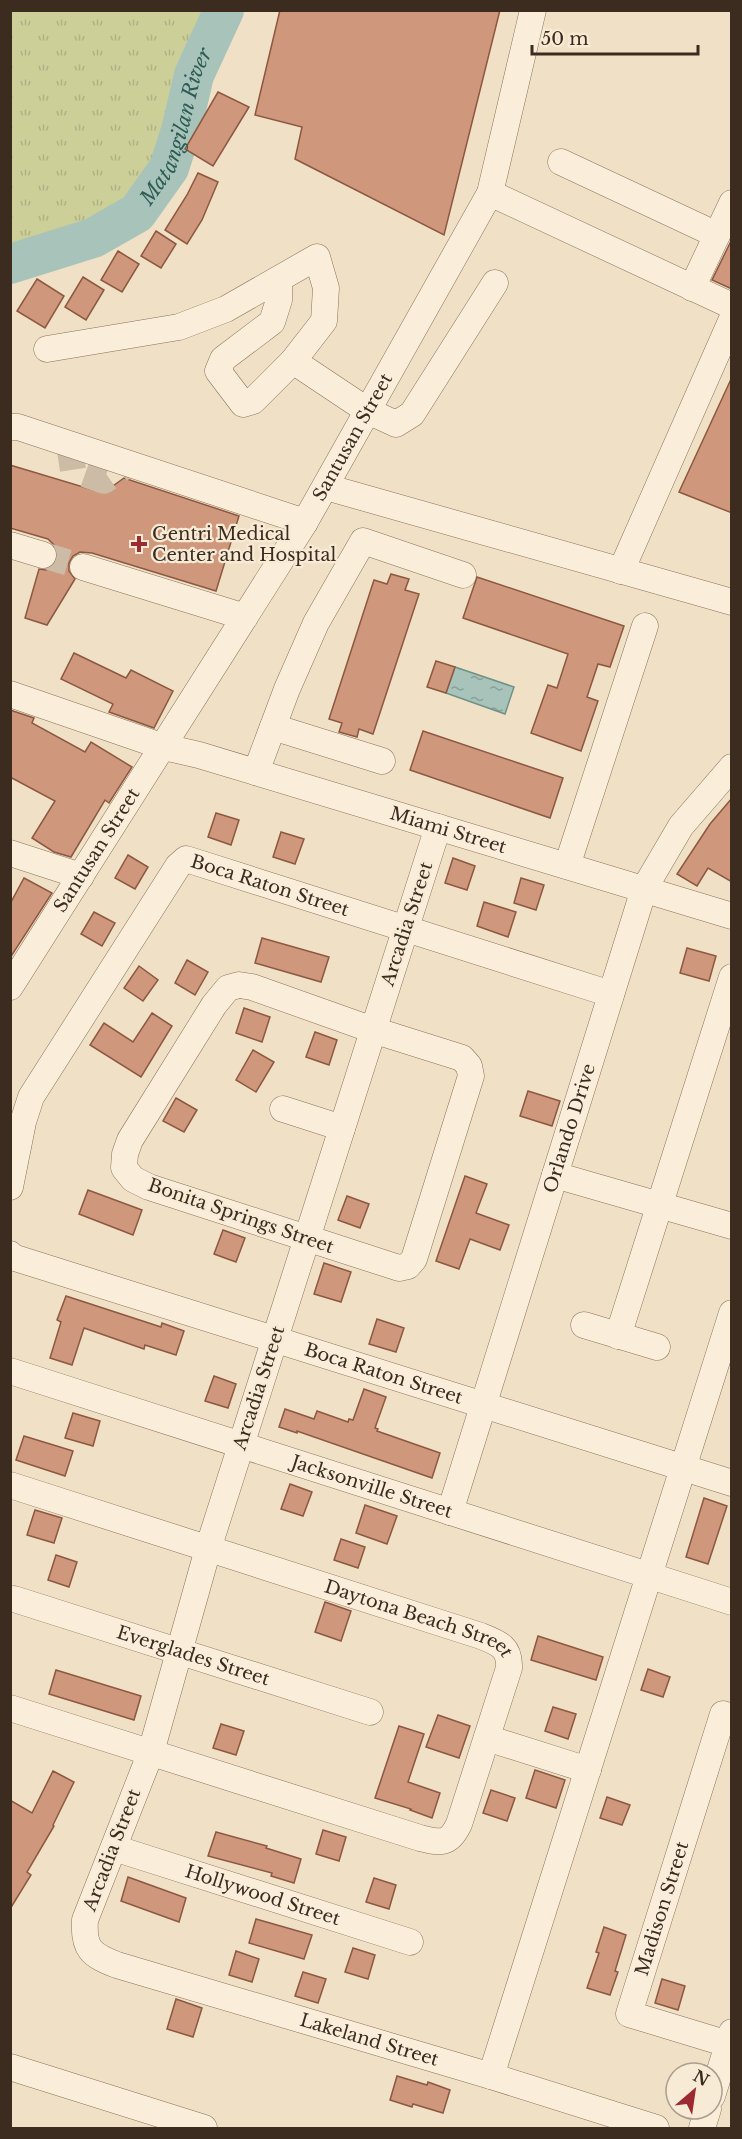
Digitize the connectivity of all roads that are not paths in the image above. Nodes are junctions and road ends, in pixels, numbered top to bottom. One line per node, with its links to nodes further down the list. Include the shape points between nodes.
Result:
1 (533, 10): 3 (street, Santusan Street)
2 (561, 162): 5 (street)
3 (490, 193): 8 (street); 13 (street, Santusan Street)
4 (732, 203): 5 (street)
5 (717, 235): 8 (street)
6 (279, 280): 11 (street, via 226,309 179,327); 12 (street, via 317,257 326,288 324,321); 12 (street, via 279,300 272,322 224,359 218,370 243,404 253,401)
7 (495, 284): 13 (street, via 412,414 396,424)
8 (692, 288): 9 (street)
9 (732, 306)
10 (732, 319): 20 (street)
11 (47, 349)
12 (293, 361): 13 (street)
13 (368, 411): 15 (street, Santusan Street)
14 (10, 427): 16 (street)
15 (326, 487): 16 (street, Santusan Street); 20 (street)
16 (305, 522): 23 (street, Santusan Street)
17 (10, 545): 18 (street)
18 (43, 555)
19 (83, 567): 23 (street)
20 (621, 571): 22 (street)
21 (463, 575): 26 (street, via 363,542 316,623)
22 (732, 602)
23 (245, 617): 27 (street, Santusan Street)
24 (645, 626): 33 (street)
25 (10, 693): 27 (street, Miami Street)
26 (273, 727): 28 (street); 30 (street)
27 (164, 747): 30 (street, Miami Street); 34 (street, Santusan Street)
28 (382, 761)
29 (732, 767): 35 (street, Orlando Drive, via 681,826)
30 (256, 772): 31 (street, Miami Street)
31 (438, 827): 33 (street, Miami Street); 37 (street, Arcadia Street)
32 (10, 853): 34 (street)
33 (567, 866): 35 (street, Miami Street)
34 (81, 876): 39 (street, Santusan Street)
35 (644, 889): 36 (street, Miami Street); 40 (street, Orlando Drive)
36 (732, 916)
37 (406, 928): 40 (street, Boca Raton Street); 41 (street, Arcadia Street); 45 (street, Boca Raton Street, via 186,860 31,1097 22,1122)
38 (732, 977): 46 (street)
39 (10, 987)
40 (611, 994): 44 (street, Orlando Drive)
41 (373, 1030): 43 (street, Arcadia Street); 48 (street, Bonita Springs Street, via 462,1058 471,1076 414,1259 399,1268); 48 (street, Bonita Springs Street, via 252,987 228,988 124,1154 124,1168 133,1179)
42 (284, 1109): 43 (street)
43 (342, 1128): 48 (street, Arcadia Street)
44 (555, 1175): 46 (street); 56 (street, Orlando Drive)
45 (10, 1187)
46 (659, 1205): 47 (street); 52 (street)
47 (732, 1226)
48 (307, 1239): 53 (street, Arcadia Street)
49 (10, 1254): 53 (street, Boca Raton Street)
50 (732, 1313): 58 (street)
51 (584, 1325): 52 (street)
52 (618, 1335): 54 (street)
53 (274, 1339): 56 (street, Boca Raton Street); 57 (street, Arcadia Street)
54 (657, 1347)
55 (10, 1371): 57 (street, Jacksonville Street)
56 (483, 1405): 58 (street, Boca Raton Street); 61 (street, Orlando Drive)
57 (241, 1445): 61 (street, Jacksonville Street); 62 (street, Arcadia Street)
58 (683, 1468): 59 (street, Boca Raton Street); 63 (street)
59 (732, 1483)
60 (10, 1485): 62 (street, Daytona Beach Street)
61 (450, 1512): 63 (street, Jacksonville Street)
62 (208, 1549): 66 (street, Arcadia Street); 70 (street, Daytona Beach Street, via 481,1635 504,1647 509,1668)
63 (649, 1575): 65 (street, Jacksonville Street); 72 (street)
64 (14, 1599): 66 (street, Everglades Street)
65 (732, 1602)
66 (180, 1651): 68 (street, Everglades Street); 71 (street, Arcadia Street)
67 (10, 1708): 71 (street, Daytona Beach Street)
68 (370, 1712)
69 (732, 1717): 76 (street, Madison Street, via 723,1714 629,2014)
70 (487, 1738): 71 (street, Daytona Beach Street, via 459,1824 454,1836 446,1841 420,1838); 72 (street)
71 (151, 1752): 73 (street, Arcadia Street)
72 (588, 1770): 79 (street)
73 (114, 1848): 74 (street, Hollywood Street); 75 (street, Arcadia Street, via 86,1920)
74 (410, 1942)
75 (87, 1947): 79 (street, Lakeland Street, via 101,1959 117,1965)
76 (730, 2038): 77 (street)
77 (723, 2061)
78 (10, 2067): 80 (street)
79 (491, 2076): 81 (street, Lakeland Street)
80 (204, 2128)
81 (656, 2128)

